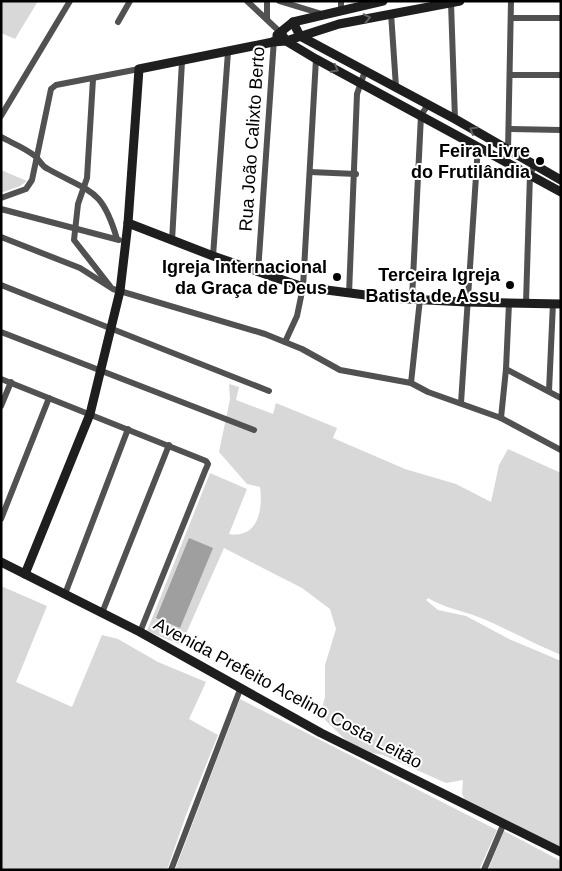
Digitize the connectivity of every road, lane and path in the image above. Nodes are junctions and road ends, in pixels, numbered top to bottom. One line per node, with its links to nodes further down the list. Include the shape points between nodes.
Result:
1 (70, 1): 32 (street)
2 (130, 1): 15 (street)
3 (247, 1): 14 (street)
4 (267, 1): 14 (street)
5 (279, 1): 11 (street)
6 (383, 1): 9 (street)
7 (511, 1): 12 (street)
8 (456, 2): 10 (street); 33 (street)
9 (341, 6): 11 (street)
10 (391, 13): 17 (street, one-way to 10); 29 (street)
11 (322, 14): 16 (street)
12 (511, 18): 13 (street); 25 (street)
13 (561, 18)
14 (267, 20): 18 (street)
15 (118, 22)
16 (293, 22): 17 (street); 18 (street)
17 (300, 36): 19 (street); 24 (street)
18 (276, 38): 19 (street); 20 (street, via 262,45); 55 (street, Rua João Calixto Berto)
19 (286, 41): 21 (street)
20 (228, 52): 22 (street); 54 (street)
21 (316, 59): 28 (street, one-way to 28); 41 (street)
22 (182, 61): 23 (street); 53 (street)
23 (138, 69): 27 (street); 49 (street)
24 (365, 71): 28 (street); 29 (street)
25 (510, 75): 26 (street); 34 (street)
26 (561, 75)
27 (93, 79): 39 (street, via 56,85 48,93); 45 (street)
28 (360, 83): 31 (street); 42 (street, via 357,94)
29 (396, 88): 30 (street)
30 (428, 105): 31 (street); 33 (street)
31 (421, 115): 37 (street); 60 (street)
32 (1, 116)
33 (455, 119): 38 (street, one-way to 33)
34 (510, 129): 35 (street); 38 (street)
35 (561, 130)
36 (1, 137): 39 (street)
37 (478, 146): 43 (street); 61 (street)
38 (508, 151): 40 (street)
39 (36, 157): 45 (street, via 46,169); 47 (street, via 29,186)
40 (535, 165): 43 (street); 44 (street)
41 (310, 172): 42 (street); 57 (street)
42 (356, 174): 59 (street)
43 (530, 174): 46 (street); 63 (street)
44 (559, 178)
45 (85, 186): 50 (street); 52 (street, via 104,205)
46 (561, 192)
47 (1, 198)
48 (1, 209): 50 (street)
49 (128, 223): 52 (street); 53 (street)
50 (74, 229): 52 (street); 58 (street, via 74,240)
51 (1, 237): 58 (street, via 80,268)
52 (121, 240): 58 (street)
53 (172, 241): 54 (street)
54 (213, 256): 55 (street)
55 (258, 272): 57 (street)
56 (1, 285): 65 (street)
57 (303, 287): 59 (street); 67 (street, via 297,316)
58 (116, 290): 65 (street); 67 (street)
59 (349, 294): 60 (street)
60 (416, 299): 61 (street); 72 (street)
61 (466, 302): 62 (street); 77 (street)
62 (509, 302): 63 (street); 68 (street)
63 (526, 303): 64 (street)
64 (557, 304): 74 (street)
65 (110, 329): 69 (street); 73 (street)
66 (1, 332): 69 (street)
67 (285, 342): 72 (street, via 340,370)
68 (506, 369): 74 (street); 80 (street)
69 (99, 371): 79 (street); 82 (street)
70 (1, 378): 71 (street)
71 (11, 382): 75 (street); 78 (street)
72 (411, 383): 77 (street)
73 (269, 391)
74 (549, 391): 76 (street)
75 (49, 398): 79 (street); 85 (street)
76 (561, 398)
77 (461, 403): 80 (street)
78 (1, 406)
79 (90, 414): 81 (street); 87 (street)
80 (501, 418): 84 (street)
81 (128, 429): 83 (street); 88 (street)
82 (254, 430)
83 (169, 445): 89 (street); 90 (street, via 204,459 208,464)
84 (561, 450)
85 (1, 519)
86 (1, 562): 87 (street, Avenida Prefeito Acelino Costa Leitão)
87 (25, 574): 88 (street, Avenida Prefeito Acelino Costa Leitão)
88 (65, 594): 89 (street, Avenida Prefeito Acelino Costa Leitão)
89 (102, 613): 90 (street, Avenida Prefeito Acelino Costa Leitão)
90 (140, 632): 91 (street, Avenida Prefeito Acelino Costa Leitão)
91 (241, 688): 92 (street, Avenida Prefeito Acelino Costa Leitão, via 330,737); 94 (street)
92 (504, 823): 93 (street, Avenida Prefeito Acelino Costa Leitão); 95 (street)
93 (561, 852)
94 (171, 870)
95 (484, 870)

